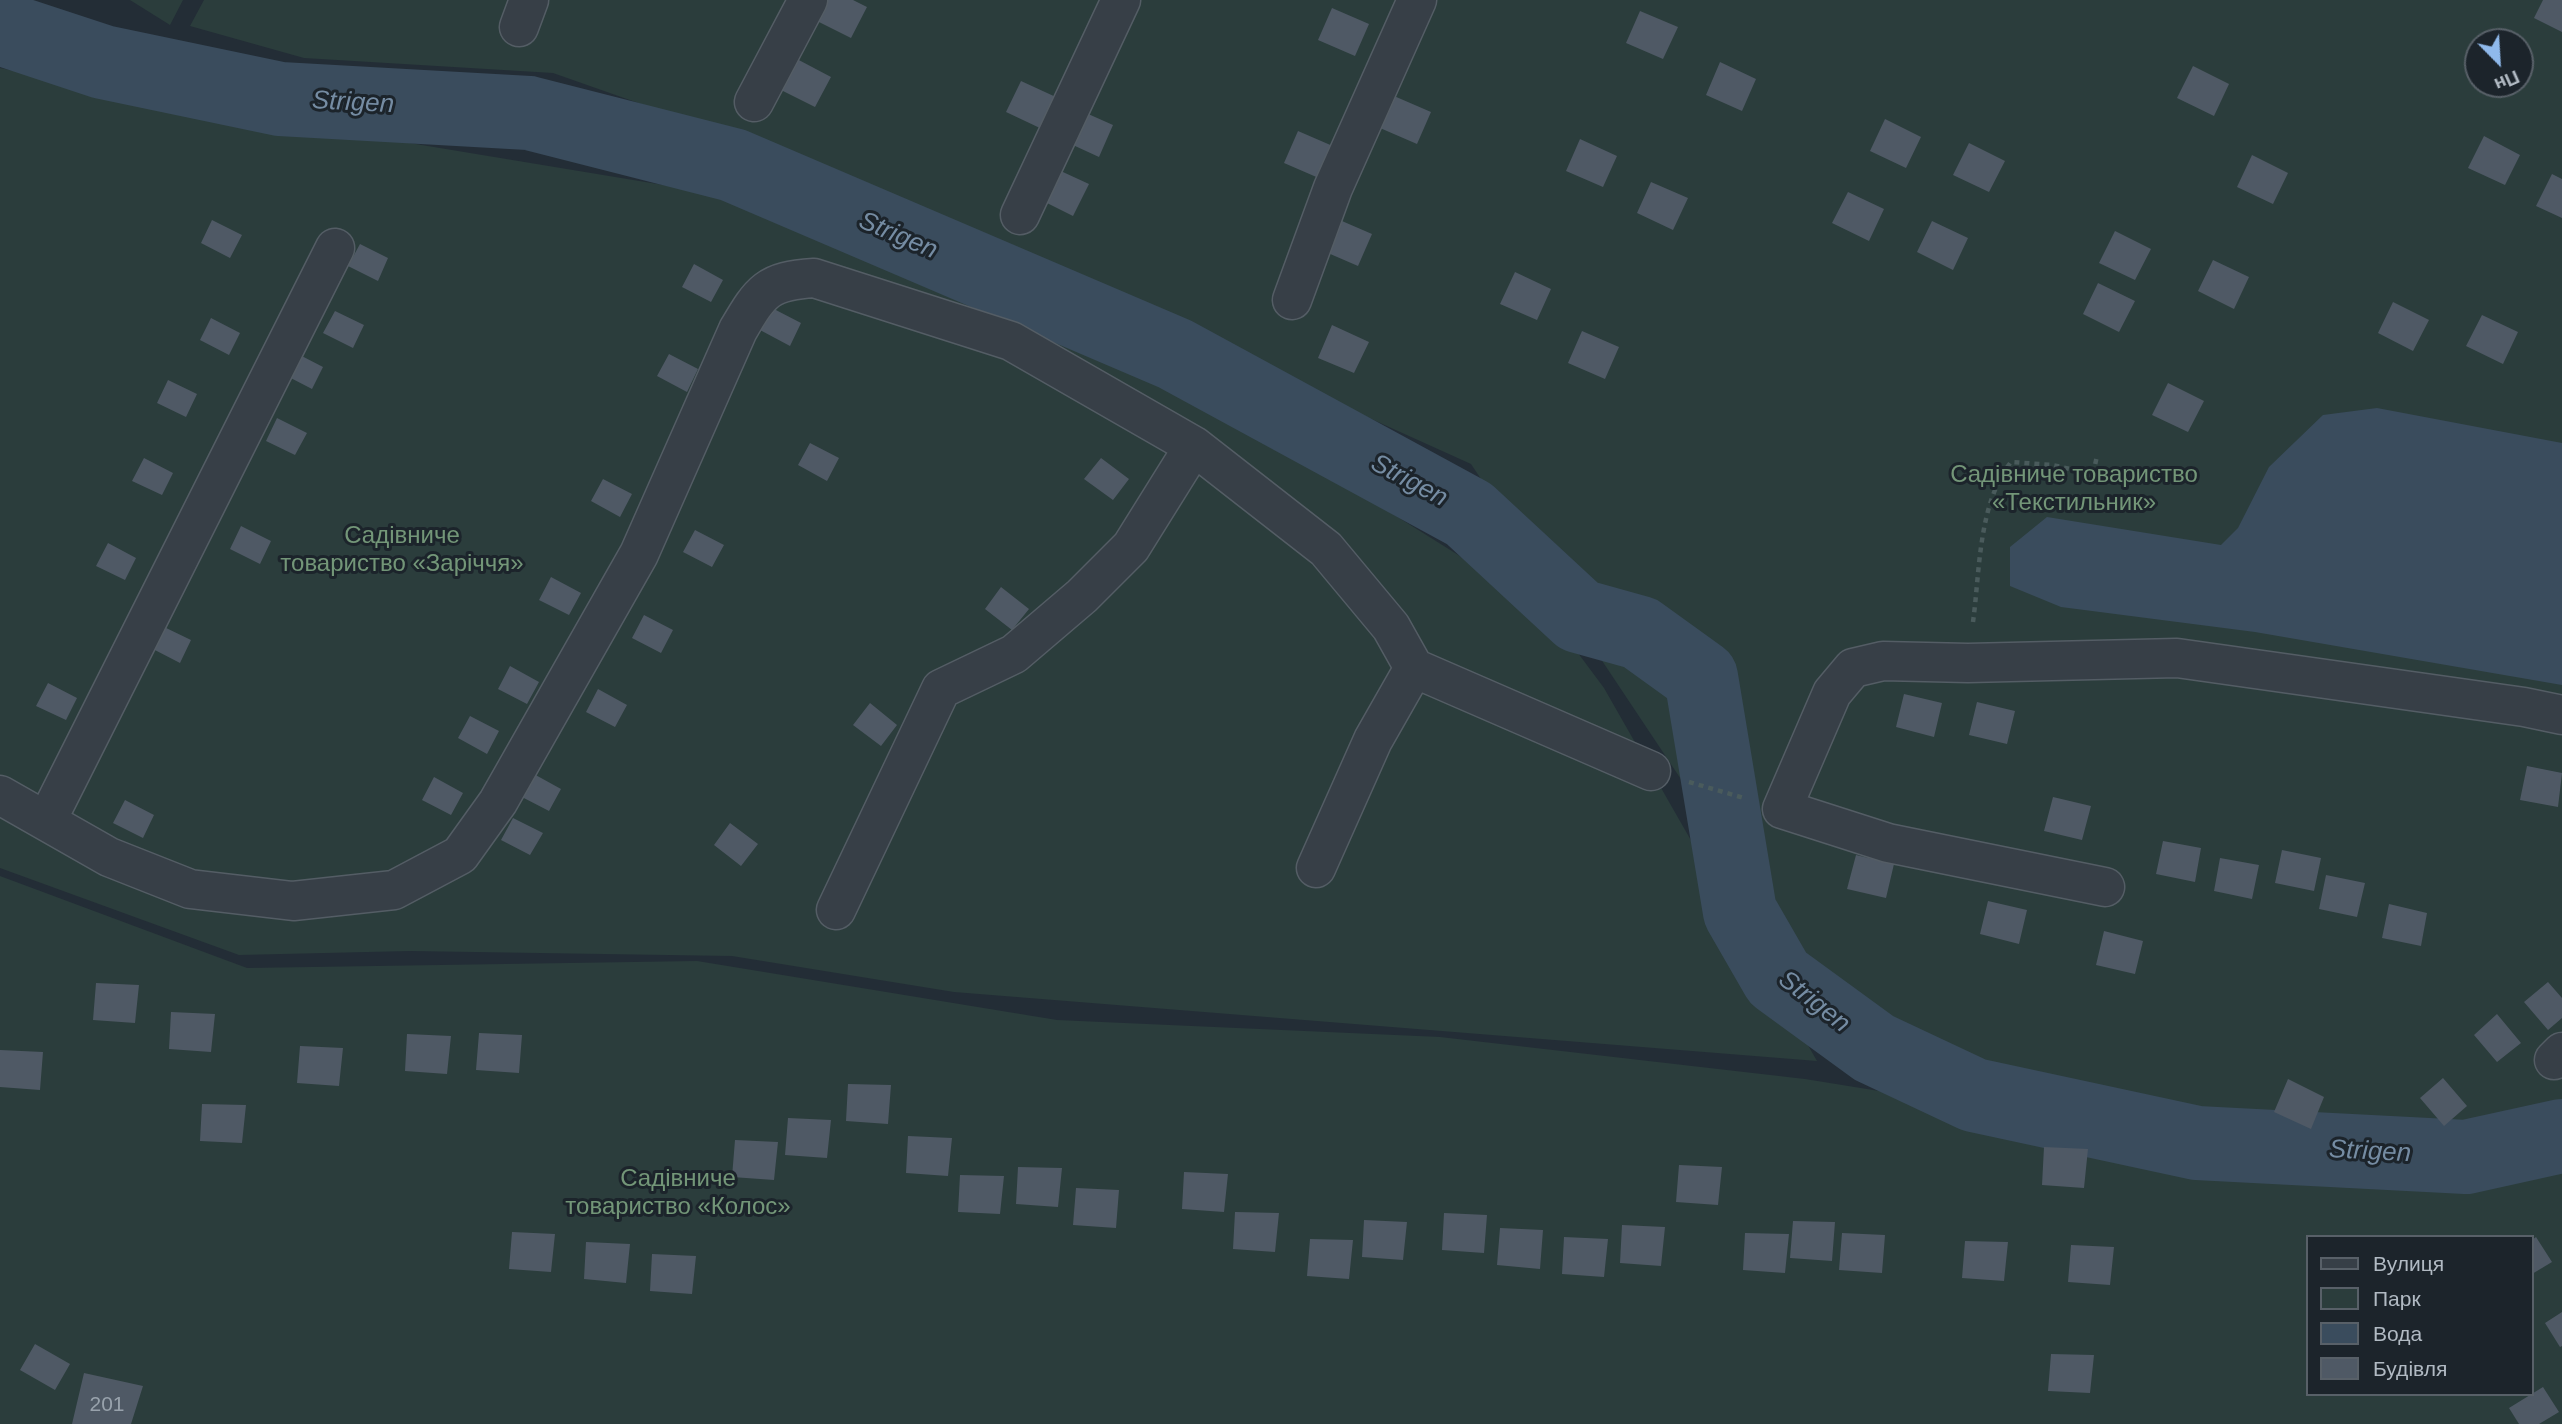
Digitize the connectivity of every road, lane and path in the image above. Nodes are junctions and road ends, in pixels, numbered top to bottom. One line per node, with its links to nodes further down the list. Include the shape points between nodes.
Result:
1 (808, 0): 4 (street)
2 (1121, 0): 5 (street)
3 (1417, 0): 7 (street, via 1333,188)
4 (754, 102)
5 (1020, 215)
6 (335, 248): 16 (street)
7 (1292, 300)
8 (1194, 446): 11 (street, via 1326,549 1391,627); 16 (street, via 1011,341 814,278 781,280 754,302 738,330 639,554 498,803 460,855 394,890 293,901 191,889 109,857); 19 (street, via 1130,547 1082,596 1014,654 941,689)
9 (2097, 457): 10 (path, via 2093,474 2052,464 2011,462 1997,480 1985,529)
10 (1968, 663): 12 (street, via 2176,659); 15 (street, via 1883,661 1853,668 1832,693)
11 (1414, 668): 13 (street); 17 (street, via 1373,740)
12 (2562, 715)
13 (1651, 771): 15 (path)
14 (0, 795): 16 (street)
15 (1782, 809): 18 (street, via 1888,843)
16 (47, 820)
17 (1316, 868)
18 (2105, 887)
19 (836, 910)

